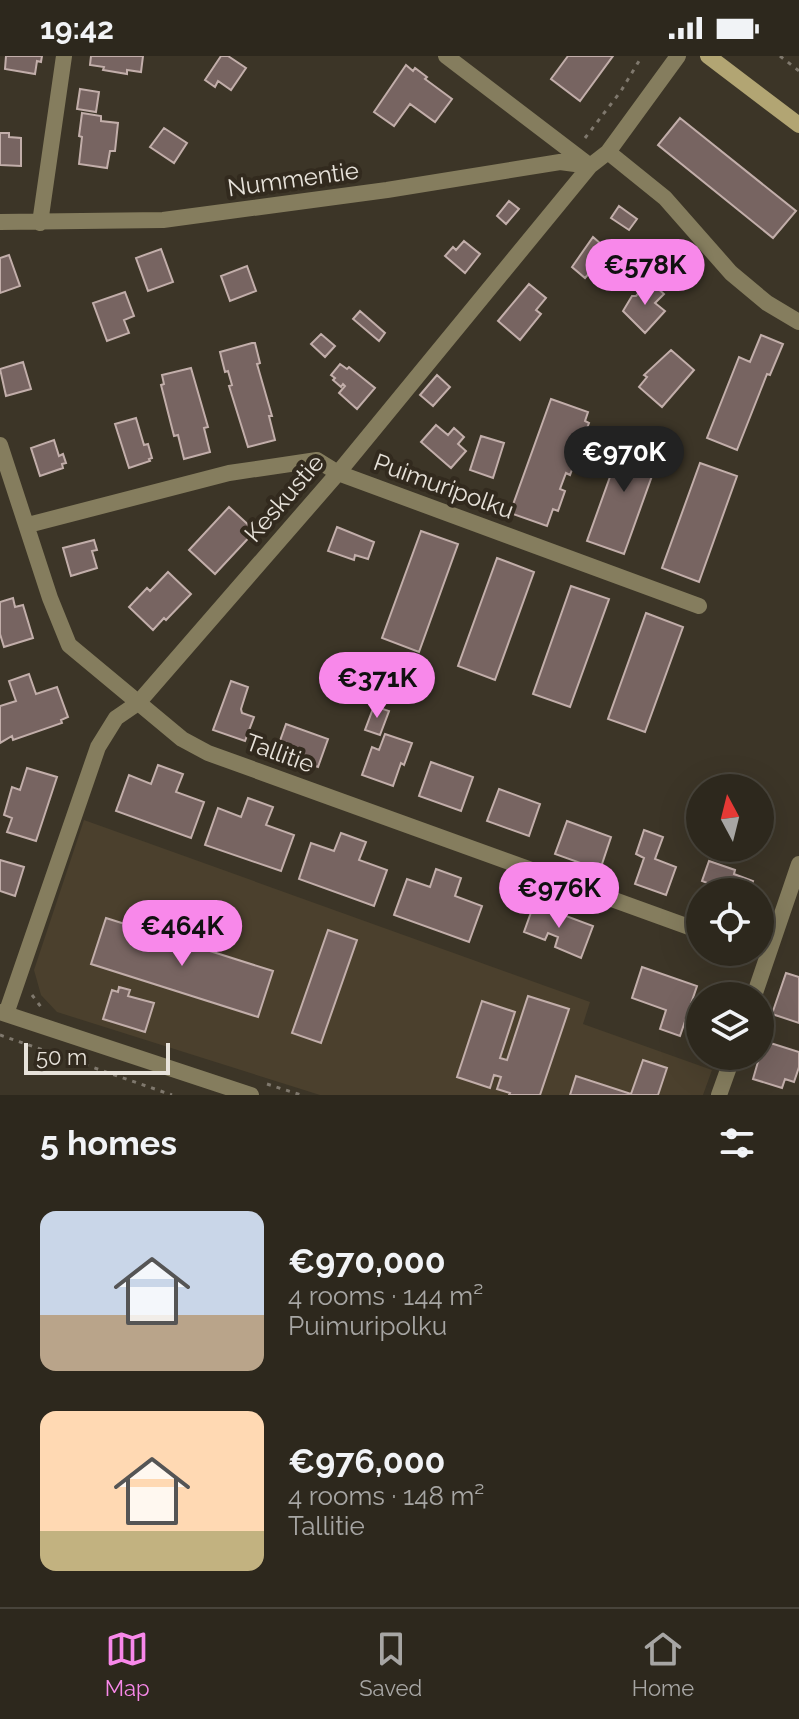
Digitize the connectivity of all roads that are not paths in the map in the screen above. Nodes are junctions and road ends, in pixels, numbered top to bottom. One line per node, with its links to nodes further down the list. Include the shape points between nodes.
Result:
1 (64, 56): 9 (street)
2 (446, 56): 7 (street)
3 (678, 56): 6 (street, Keskustie)
4 (708, 56): 5 (main road)
5 (799, 125)
6 (608, 152): 7 (street, Keskustie); 10 (street, via 665,198 731,273)
7 (590, 166): 9 (street, Nummentie, via 560,162 163,220); 12 (street, Keskustie)
8 (0, 222): 9 (street, Nummentie)
9 (40, 223)
10 (799, 322)
11 (0, 445): 13 (street, Tallitie)
12 (338, 473): 13 (street, Puimuripolku, via 317,460 285,463); 14 (street, Puimuripolku); 15 (street, Keskustie)
13 (28, 525): 15 (street, Tallitie, via 69,645)
14 (699, 606)
15 (138, 703): 17 (street, Tallitie, via 208,753); 19 (street, Keskustie, via 116,718 98,747)
16 (799, 864): 18 (street)
17 (686, 926)
18 (774, 926)
19 (3, 1013): 21 (street)
20 (728, 1070): 22 (street)
21 (251, 1095)
22 (719, 1095)

